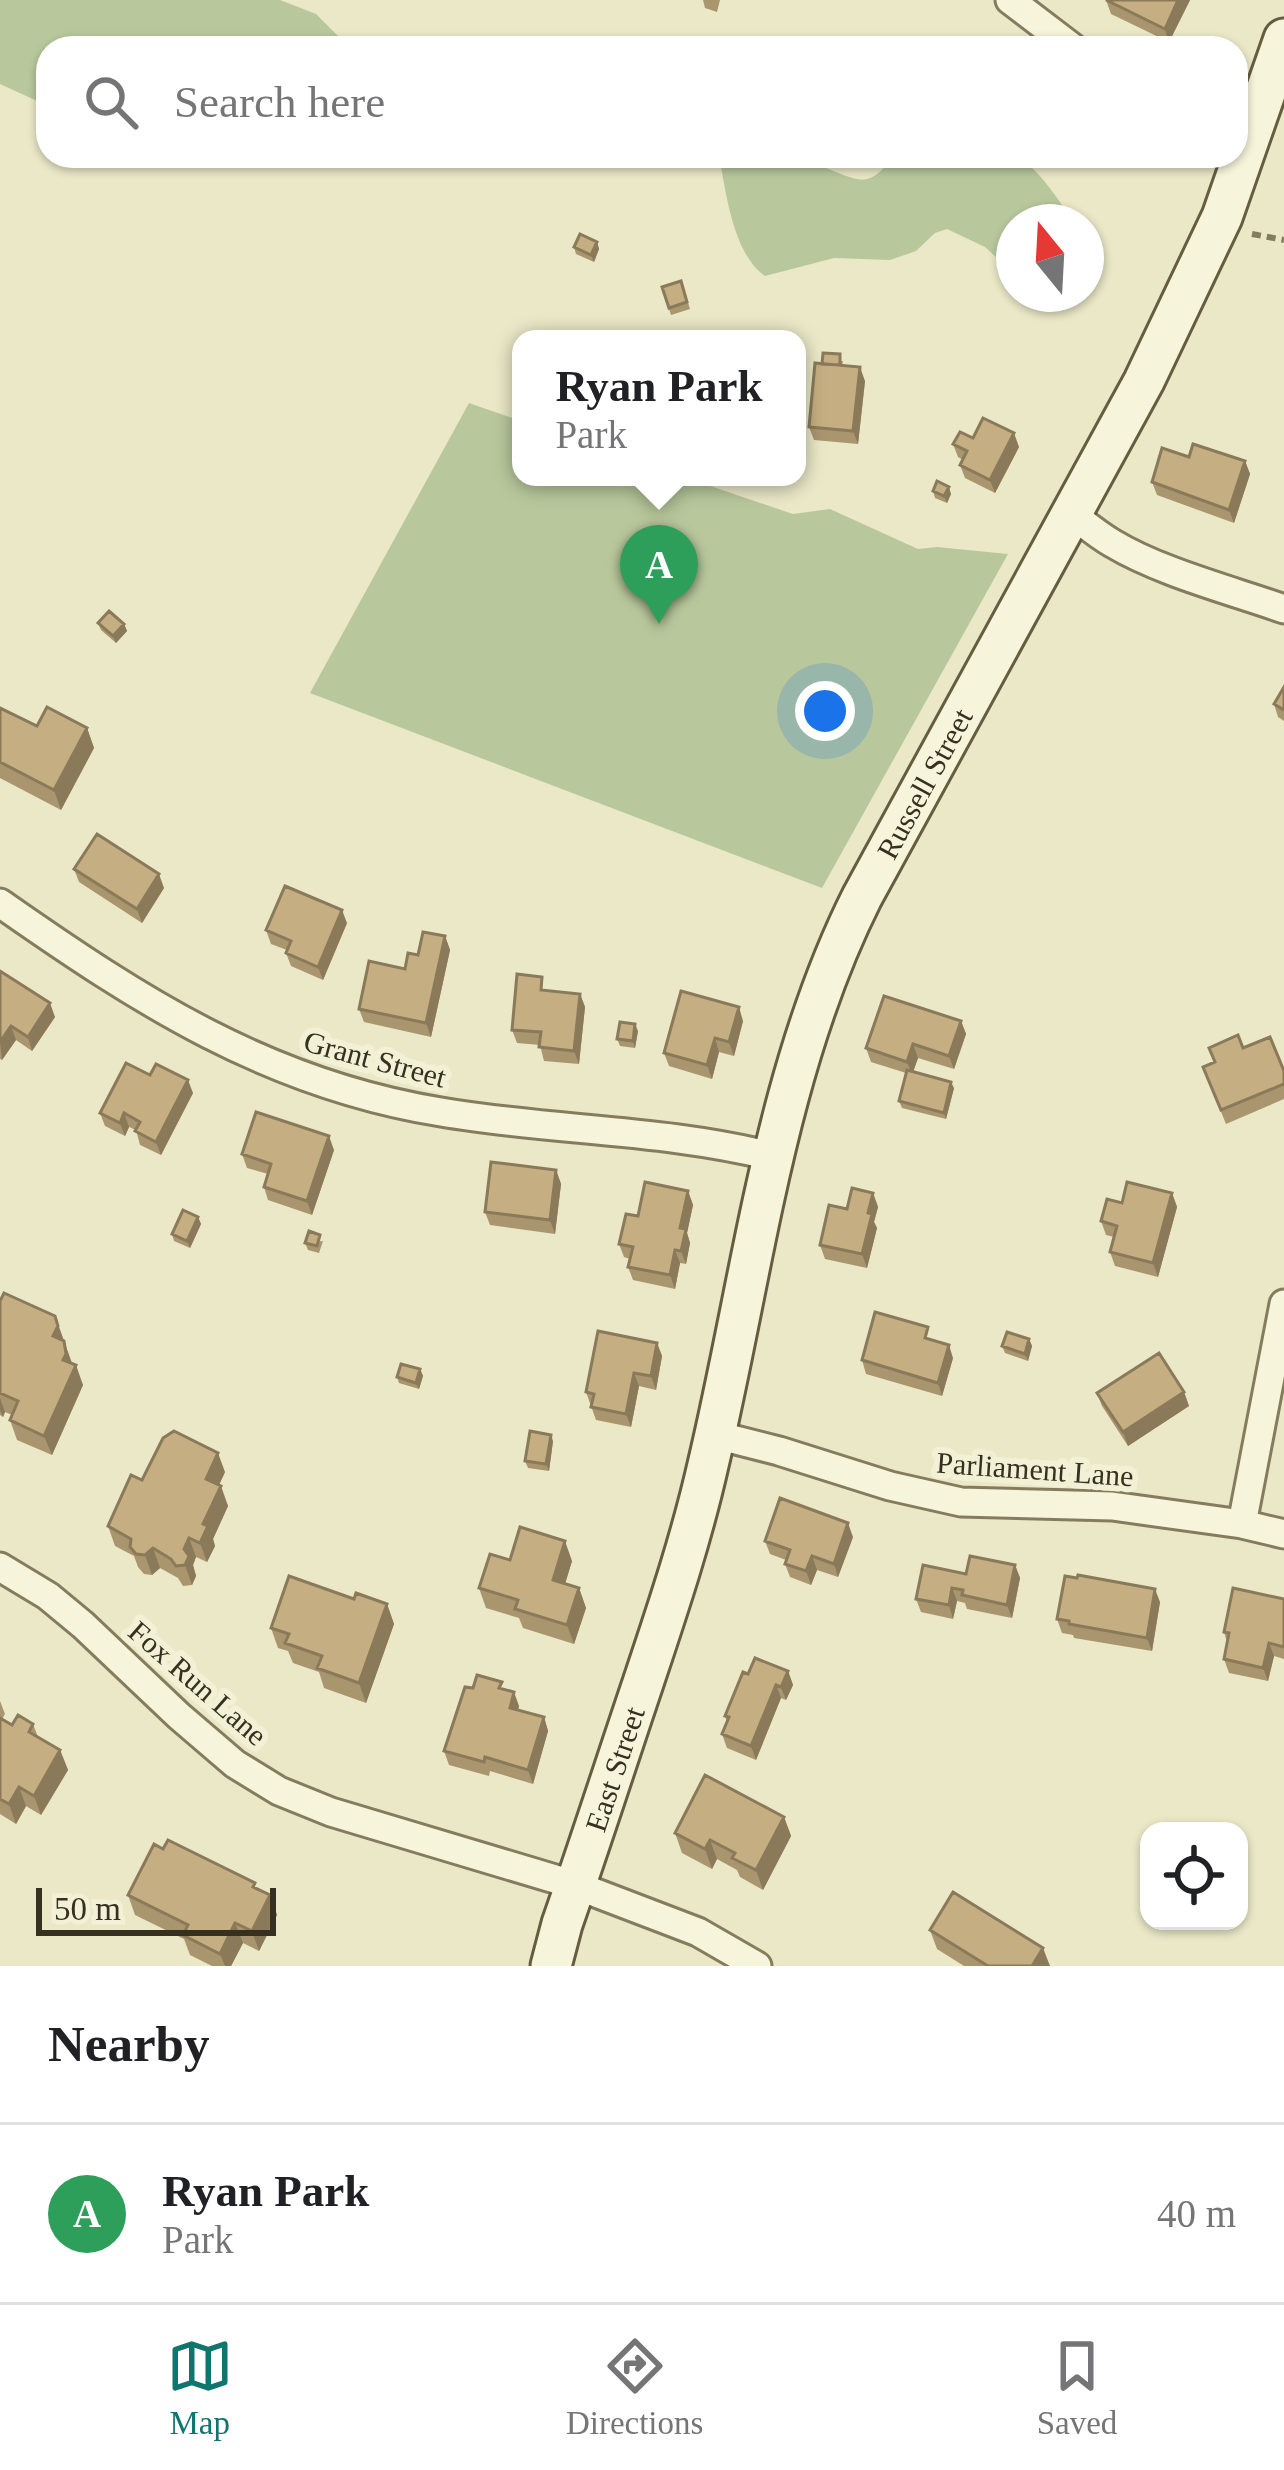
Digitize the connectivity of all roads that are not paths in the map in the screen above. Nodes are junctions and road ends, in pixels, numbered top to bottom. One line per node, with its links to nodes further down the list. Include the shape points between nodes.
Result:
1 (1010, 0): 2 (street)
2 (1057, 36)
3 (1284, 40): 4 (street, Russell Street)
4 (1248, 128)
5 (1233, 168): 6 (street, Russell Street, via 1222,217)
6 (1072, 514): 7 (street, via 1126,551); 9 (street, Russell Street, via 847,926 812,1016)
7 (1284, 609)
8 (0, 902): 9 (street, Grant Street, via 164,1012 333,1086 439,1112)
9 (775, 1157): 11 (street, Russell Street)
10 (1284, 1304): 12 (street)
11 (716, 1435): 12 (street, Parliament Lane, via 961,1502 1112,1506); 15 (street, Russell Street)
12 (1242, 1524): 13 (street, Parliament Lane)
13 (1284, 1534)
14 (0, 1568): 16 (street, Fox Run Lane, via 48,1596 179,1717 280,1791)
15 (681, 1571): 16 (street, East Street)
16 (575, 1885): 17 (street, East Street); 18 (street, Fox Run Lane, via 698,1932)
17 (551, 1966)
18 (757, 1966)

